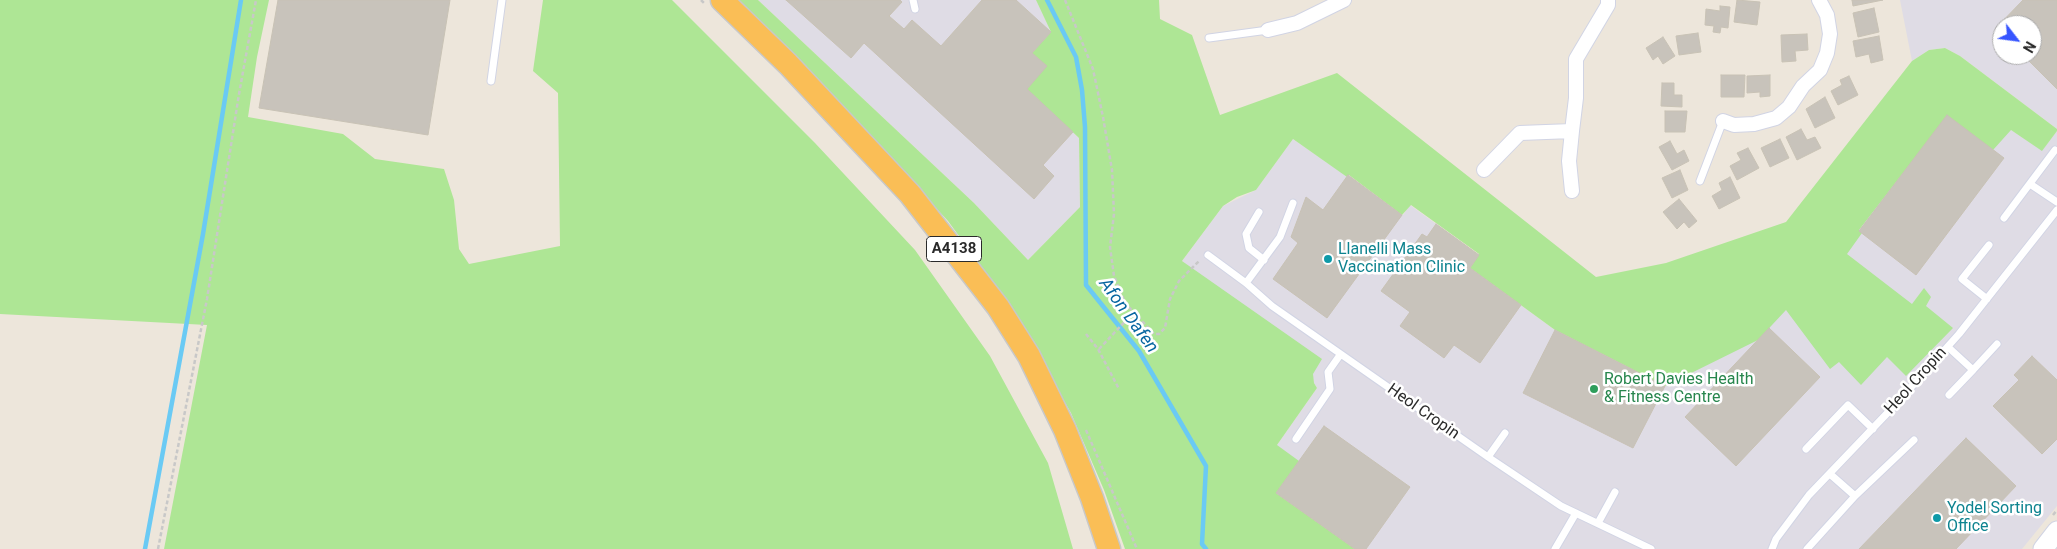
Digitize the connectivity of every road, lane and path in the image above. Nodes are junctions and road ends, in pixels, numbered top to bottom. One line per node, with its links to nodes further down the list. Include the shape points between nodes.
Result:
1 (256, 0): 52 (path, via 207,299)
2 (502, 0): 13 (lane)
3 (700, 0): 9 (path)
4 (913, 0): 10 (lane)
5 (1065, 0): 31 (path, via 1093,69 1112,170 1114,214 1110,247 1114,276 1125,303)
6 (1344, 0): 11 (street, via 1297,23)
7 (1608, 0): 15 (street, via 1576,59)
8 (1819, 0): 14 (street, via 1830,34 1820,70 1776,118 1754,124 1734,125)
9 (715, 4): 53 (highway, A4138, via 788,64 910,194 998,307 1029,356 1065,430)
10 (915, 9)
11 (1268, 30): 12 (lane)
12 (1209, 38)
13 (491, 81)
14 (1723, 121): 18 (lane)
15 (1572, 131): 17 (street, via 1520,133); 20 (street, via 1569,161)
16 (2055, 150): 19 (lane)
17 (1484, 170)
18 (1700, 181)
19 (2030, 184): 21 (lane); 25 (lane)
20 (1572, 191)
21 (2057, 202)
22 (1293, 203): 28 (lane, via 1280,237)
23 (2057, 210): 30 (lane, Heol Cropin)
24 (1259, 212): 28 (lane, via 1246,234 1249,248)
25 (2004, 218)
26 (1989, 245): 30 (lane, via 1962,279)
27 (1208, 255): 29 (lane, Heol Cropin); 31 (path, via 1194,264 1180,281 1170,299 1165,328 1158,334 1154,334)
28 (1264, 260): 29 (lane)
29 (1246, 283): 36 (lane, Heol Cropin)
30 (1987, 299): 34 (lane, Heol Cropin)
31 (1134, 312): 35 (path)
32 (1086, 334): 35 (path)
33 (1997, 344): 37 (lane)
34 (1948, 346): 37 (lane); 40 (lane, Heol Cropin)
35 (1098, 349): 38 (path)
36 (1340, 355): 42 (lane, via 1328,372 1330,389); 45 (lane, Heol Cropin)
37 (1973, 370): 39 (lane)
38 (1119, 389)
39 (1949, 395)
40 (1873, 428): 44 (lane, via 1848,405); 46 (lane, Heol Cropin)
41 (1505, 433): 45 (lane)
42 (1296, 439)
43 (1914, 440): 48 (lane)
44 (1806, 449)
45 (1488, 458): 49 (lane, Heol Cropin)
46 (1830, 474): 48 (lane); 56 (lane, Heol Cropin, via 1809,495)
47 (1615, 492): 50 (lane)
48 (1855, 496): 57 (lane)
49 (1576, 514): 50 (lane, Heol Cropin); 54 (lane)
50 (1598, 524): 55 (lane, Heol Cropin)
51 (2057, 531): 58 (main road)
52 (158, 549)
53 (1109, 549)
54 (1556, 549)
55 (1651, 549)
56 (1772, 549)
57 (1807, 549)
58 (2043, 549)

